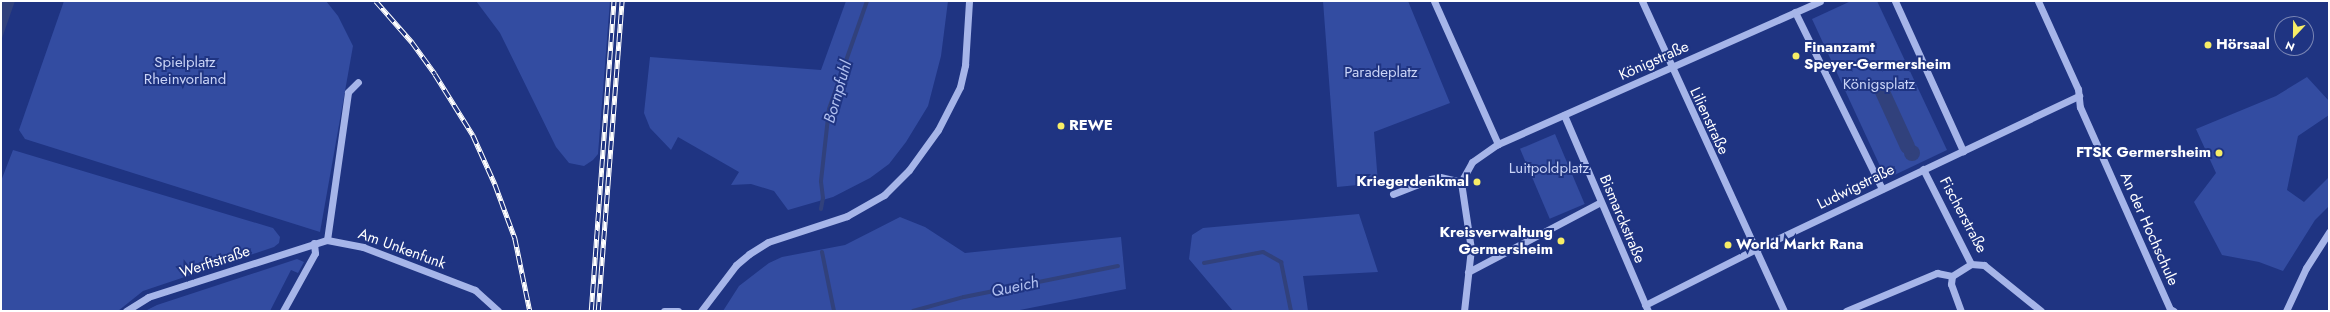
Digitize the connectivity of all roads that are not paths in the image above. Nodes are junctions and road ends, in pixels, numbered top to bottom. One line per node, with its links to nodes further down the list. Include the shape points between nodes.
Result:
1 (968, 1): 33 (street, via 965,65 960,87 935,135 909,170 884,194 847,216 768,242 749,254 736,264)
2 (1434, 1): 12 (street)
3 (1642, 1): 8 (street, Lilienstraße)
4 (1820, 1): 7 (street, Königstraße)
5 (1895, 1): 13 (street)
6 (2038, 1): 10 (street, An der Hochschule)
7 (1795, 12): 8 (street, Königstraße); 16 (street)
8 (1671, 68): 11 (street, Königstraße); 22 (street, Lilienstraße)
9 (358, 82): 20 (street, via 348,92)
10 (2079, 96): 13 (street, Ludwigstraße); 27 (street, An der Hochschule, via 2080,107)
11 (1564, 115): 12 (street, Königstraße); 18 (street, Bismarckstraße)
12 (1498, 144): 15 (street, via 1472,162)
13 (1962, 151): 14 (street, Ludwigstraße)
14 (1923, 169): 16 (street, Ludwigstraße); 23 (street, Fischerstraße)
15 (1461, 182): 17 (street, via 1440,177); 24 (street, via 1461,199 1470,241)
16 (1882, 189): 22 (street, Ludwigstraße)
17 (1393, 194)
18 (1599, 203): 24 (street); 26 (street, Bismarckstraße)
19 (2329, 232): 39 (street, via 2306,268)
20 (327, 240): 21 (street, Am Unkenfunk); 30 (street, Am Unkenfunk, via 363,247 475,290)
21 (314, 243): 28 (street, Werftstraße, via 148,297); 29 (street, via 315,253)
22 (1754, 250): 26 (street, Ludwigstraße); 35 (street, Lilienstraße)
23 (1971, 264): 25 (street); 38 (street, Fischerstraße, via 1984,265)
24 (1468, 272): 34 (street)
25 (1952, 276): 36 (street, via 1937,273); 37 (street, via 1951,284)
26 (1646, 308)
27 (2171, 310)
28 (126, 311)
29 (283, 311)
30 (498, 311)
31 (664, 311): 32 (street)
32 (678, 311)
33 (701, 311)
34 (1464, 311)
35 (1784, 311)
36 (1846, 311)
37 (1961, 311)
38 (2041, 311)
39 (2286, 311)

